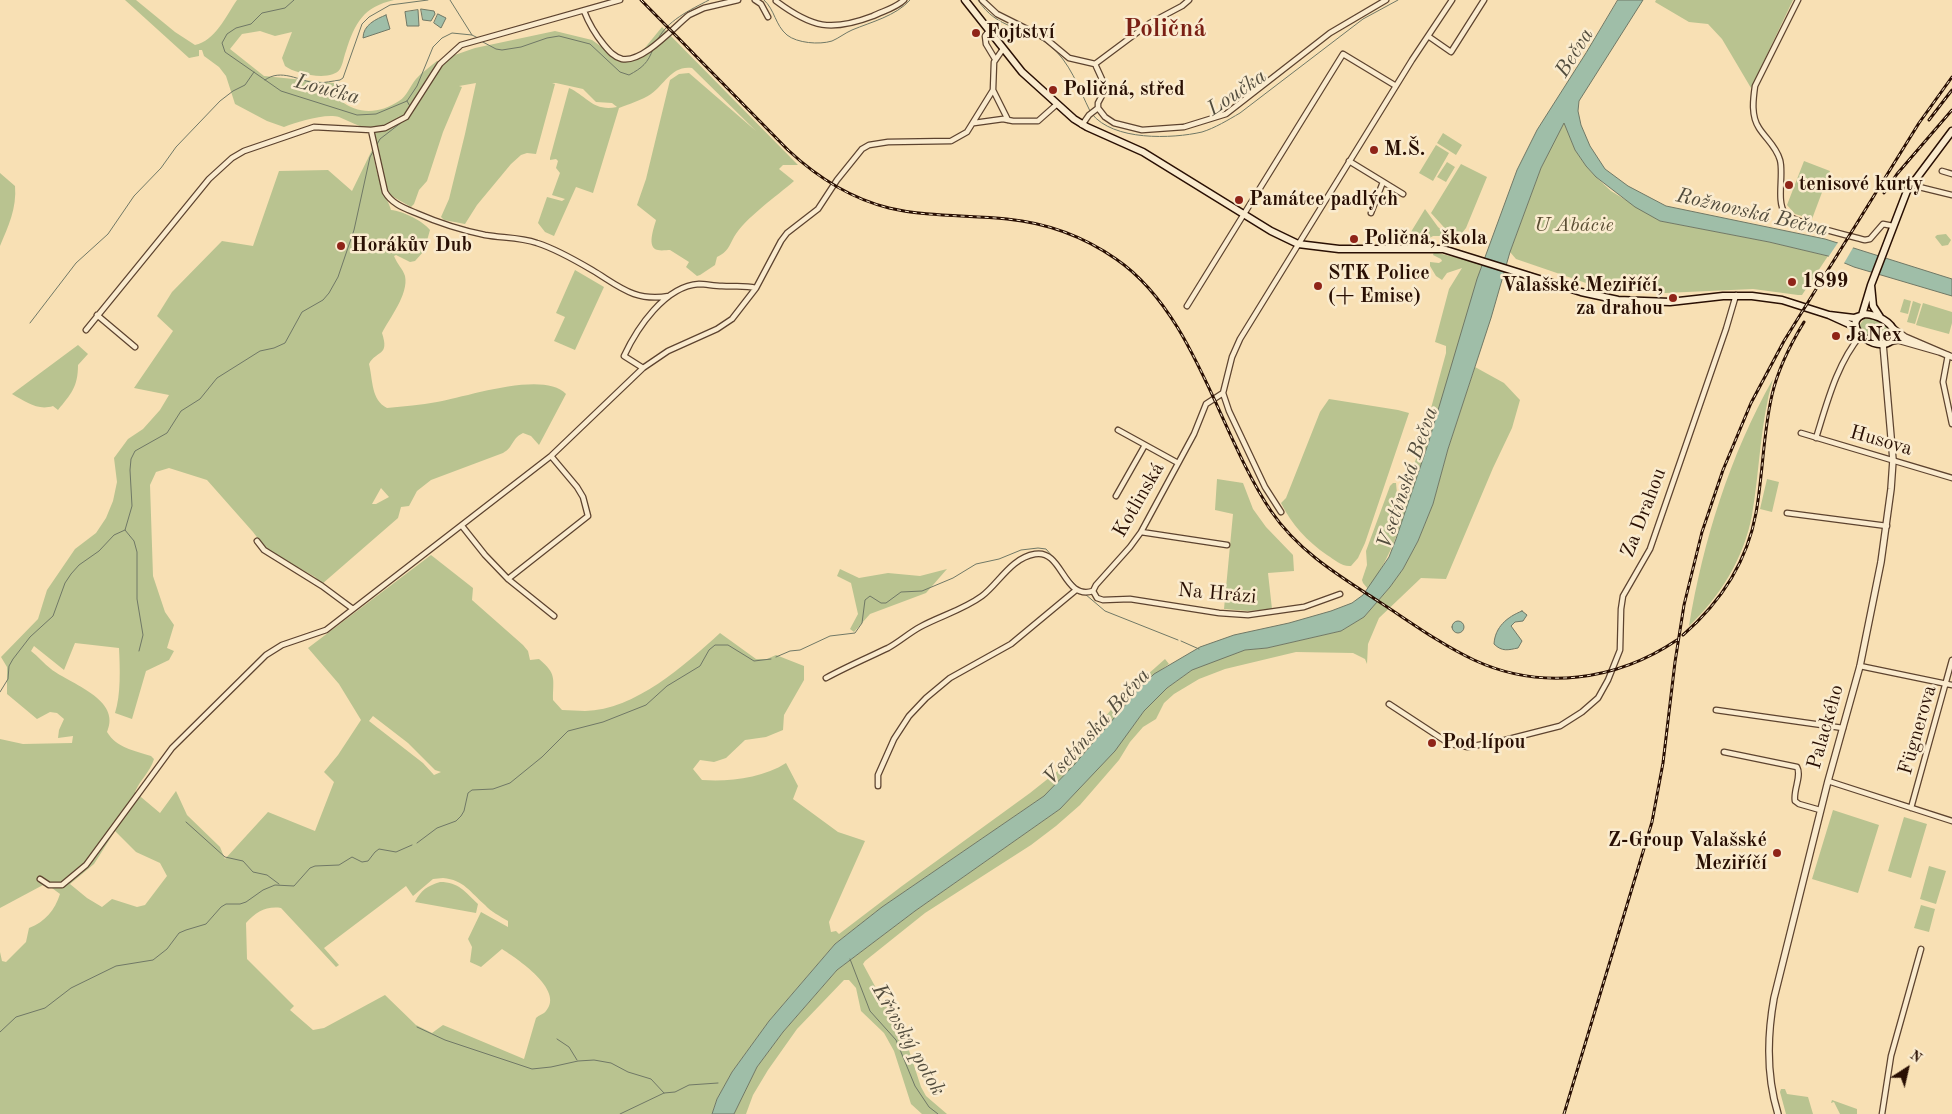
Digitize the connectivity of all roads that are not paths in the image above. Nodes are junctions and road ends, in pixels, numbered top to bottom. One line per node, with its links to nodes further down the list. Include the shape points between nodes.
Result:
1 (620, 0): 13 (street)
2 (738, 0): 13 (street, via 696,11 648,50 628,59 609,51 592,30)
3 (755, 0): 14 (street)
4 (904, 0): 12 (street, via 852,24 835,26 798,17)
5 (965, 0): 15 (main road)
6 (982, 0): 19 (street, via 997,14 1046,38 1070,58)
7 (1189, 0): 19 (street, via 1150,22)
8 (1386, 0): 23 (street, via 1330,34 1226,114 1184,127 1142,130 1114,123)
9 (1452, 0): 16 (street)
10 (1484, 0): 16 (street, via 1451,52)
11 (1798, 0): 38 (street, via 1756,86 1753,99 1756,122 1779,158 1783,210 1792,218 1865,240 1870,239 1883,224)
12 (776, 1)
13 (584, 11): 27 (street, via 468,42 440,64 406,117 385,128)
14 (768, 17)
15 (989, 31): 17 (main road); 18 (street, via 985,41)
16 (1428, 36): 20 (street)
17 (1003, 49): 18 (street); 22 (main road)
18 (995, 59): 21 (street)
19 (1095, 64): 23 (street, via 1106,90)
20 (1396, 86): 29 (street); 37 (street, via 1342,54)
21 (993, 90): 24 (street); 25 (street)
22 (1056, 105): 24 (street, via 1038,121); 26 (main road)
23 (1096, 109): 26 (street)
24 (1008, 120): 25 (street)
25 (974, 123): 41 (street, via 967,132 951,141 888,142 862,149 818,209 781,241)
26 (1082, 125): 37 (main road, via 1144,152)
27 (371, 130): 43 (street, via 385,192 397,205 452,228 539,243 630,293 652,298); 45 (street, via 314,127 232,158)
28 (1952, 131): 33 (main road)
29 (1349, 161): 32 (street); 39 (street)
30 (1942, 171): 31 (street)
31 (1952, 174)
32 (1383, 182): 34 (street); 36 (street)
33 (1911, 185): 35 (street); 38 (main road)
34 (1403, 194)
35 (1952, 194)
36 (1371, 213)
37 (1244, 215): 39 (main road); 44 (street)
38 (1893, 226): 40 (main road)
39 (1298, 244): 42 (main road, via 1339,249 1436,249 1618,300 1670,302); 57 (street, via 1237,344)
40 (1872, 283): 47 (main road); 48 (main road, via 1873,306)
41 (756, 288): 43 (street, via 698,284); 56 (street, via 732,319 668,351)
42 (1736, 295): 46 (main road, via 1789,302); 85 (street, Za Drahou, via 1650,549 1623,596 1621,644 1612,672 1598,698 1563,725 1481,746 1459,747)
43 (669, 296): 56 (street, via 644,321 624,356)
44 (1187, 306)
45 (97, 315): 50 (street); 53 (street)
46 (1829, 315): 47 (main road); 51 (main road)
47 (1861, 316): 48 (main road, via 1869,314); 51 (main road, via 1856,321)
48 (1881, 318): 49 (main road)
49 (1893, 328): 52 (main road, via 1894,335); 54 (street, via 1905,337)
50 (86, 330)
51 (1858, 332): 52 (main road, via 1870,341); 61 (street)
52 (1886, 343): 54 (street, via 1898,340); 64 (street, Palackého)
53 (135, 347)
54 (1940, 352): 55 (street)
55 (1950, 356): 58 (street, via 1943,382)
56 (644, 368): 63 (street)
57 (1223, 393): 65 (street, Kotlinská, via 1206,404); 68 (street, via 1228,411 1265,487)
58 (1952, 424)
59 (1118, 430): 62 (street)
60 (1801, 433): 61 (street, Husova)
61 (1816, 438): 64 (street, Husova)
62 (1145, 445): 65 (street); 67 (street)
63 (551, 456): 70 (street); 75 (street, via 577,487 588,516)
64 (1893, 460): 66 (street, Husova); 71 (street, Palackého)
65 (1178, 463): 72 (street, Kotlinská)
66 (1952, 478)
67 (1116, 496)
68 (1281, 512)
69 (1787, 513): 71 (street)
70 (462, 526): 75 (street); 79 (street)
71 (1887, 526): 82 (street, Palackého)
72 (1141, 532): 74 (street); 77 (street, Kotlinská)
73 (257, 540): 79 (street, via 264,550)
74 (1227, 545)
75 (508, 579): 80 (street)
76 (1076, 590): 77 (street, via 1085,594); 83 (street, via 1045,554 1026,556 981,596 921,626 889,648); 90 (street, via 1011,644 939,686 909,716 894,739 878,775)
77 (1093, 592): 78 (street, Na Hrázi, via 1103,600 1130,599 1241,615 1304,607)
78 (1340, 594)
79 (353, 609): 94 (street, via 326,630 282,645 266,655 172,748 86,865 62,885 49,885)
80 (554, 616)
81 (1952, 660): 84 (street, Fügnerova)
82 (1860, 666): 84 (street); 87 (street, Palackého)
83 (826, 678)
84 (1949, 684): 91 (street, Fügnerova)
85 (1389, 704)
86 (1716, 710): 87 (street)
87 (1843, 728): 89 (street, Palackého)
88 (1724, 752): 92 (street, via 1797,766 1795,801)
89 (1828, 781): 91 (street); 92 (street, Palackého)
90 (878, 786)
91 (1911, 808): 93 (street)
92 (1820, 810): 96 (street, Palackého, via 1769,1025 1769,1065)
93 (1952, 821)
94 (40, 879)
95 (1921, 949): 97 (street, via 1890,1056)
96 (1778, 1114)
97 (1882, 1114)

